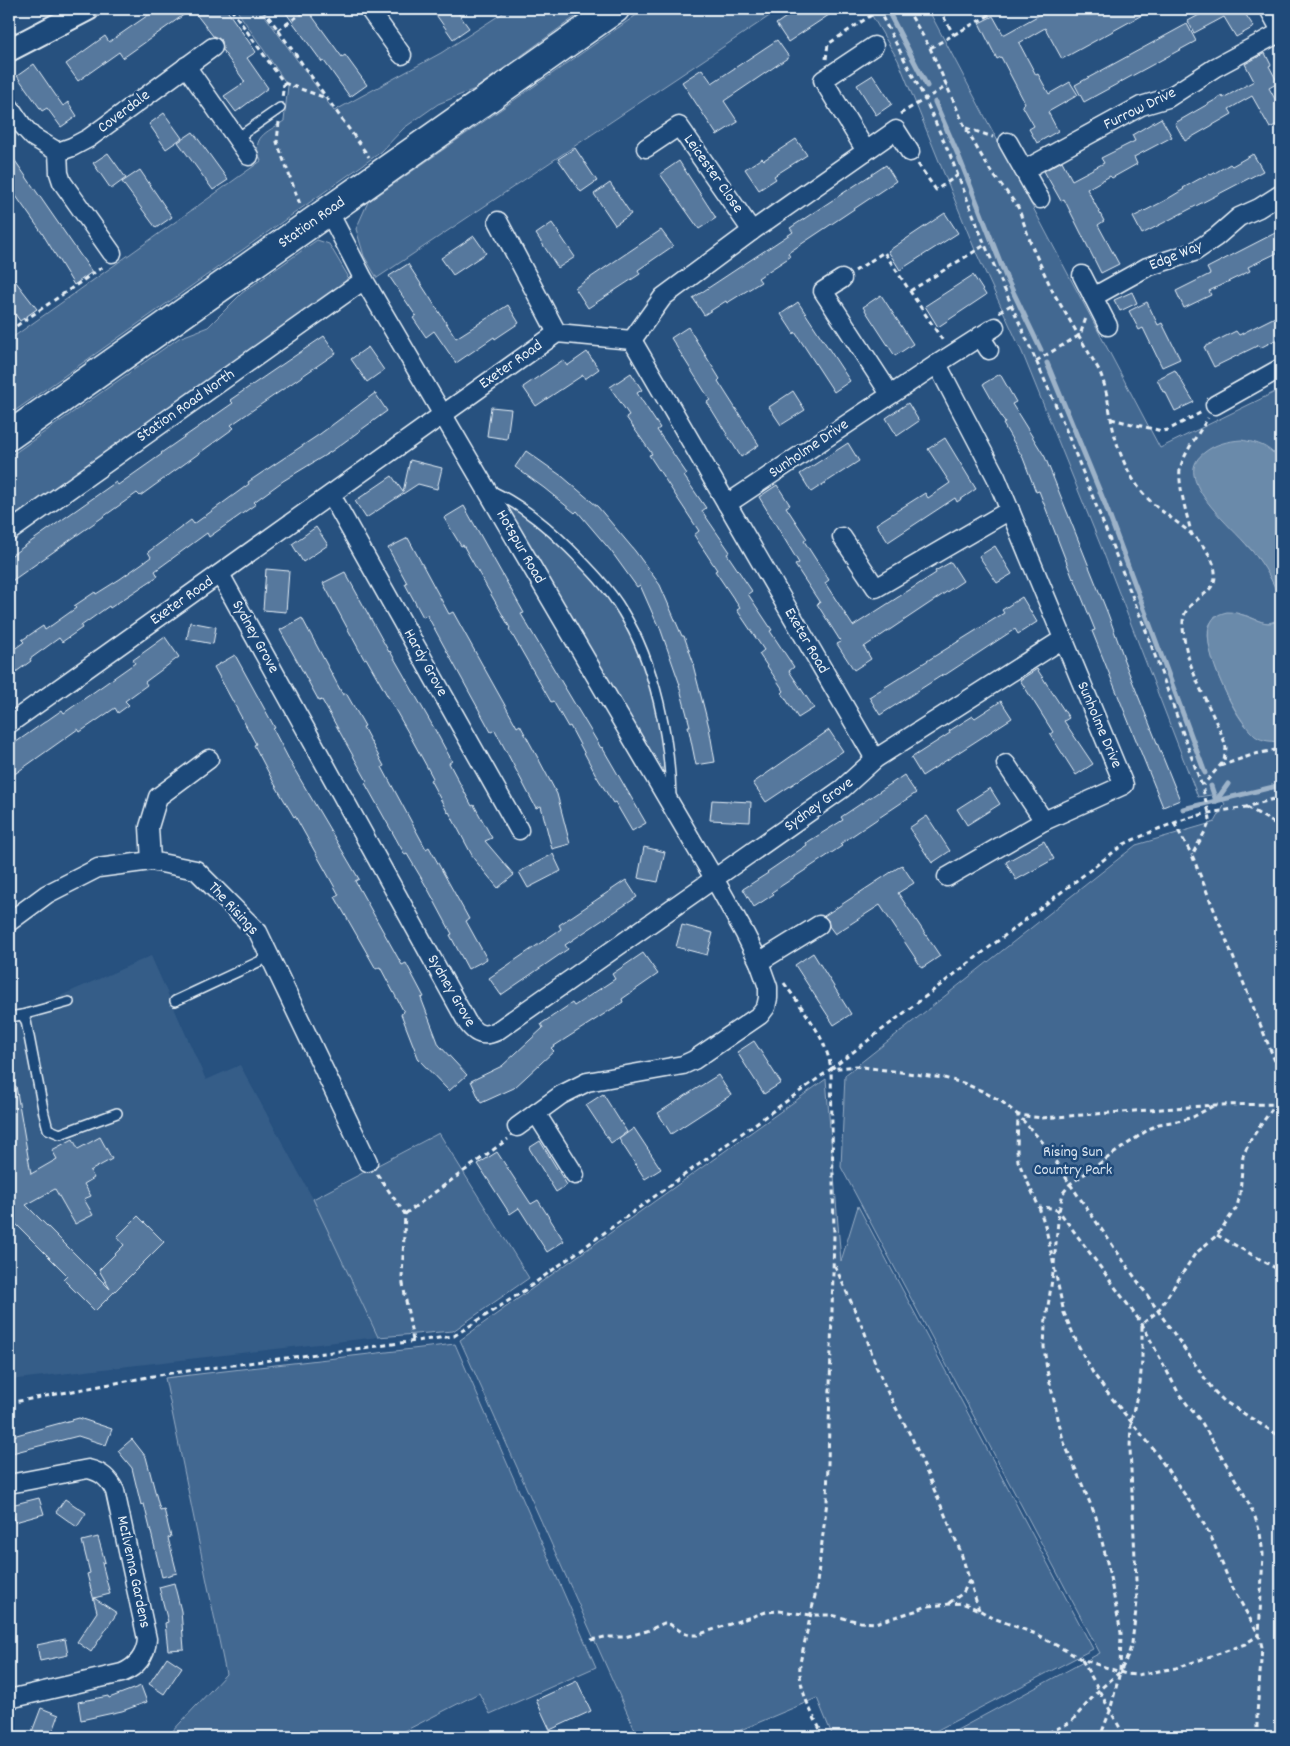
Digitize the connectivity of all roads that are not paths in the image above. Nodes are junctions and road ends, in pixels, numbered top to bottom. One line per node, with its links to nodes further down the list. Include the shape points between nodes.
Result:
1 (88, 9): 8 (street)
2 (369, 9): 9 (street)
3 (615, 9): 23 (main road, Station Road)
4 (1269, 9): 5 (street)
5 (1281, 31): 20 (street, Furrow Drive, via 1177,93 1141,106)
6 (874, 46): 16 (street, via 823,80)
7 (212, 47): 10 (street, Coverdale)
8 (9, 50)
9 (402, 55)
10 (186, 66): 13 (street); 17 (street, Coverdale, via 89,138)
11 (9, 106): 17 (street, via 33,137)
12 (280, 108): 13 (lane)
13 (237, 138): 19 (street)
14 (1008, 142): 20 (street)
15 (646, 148): 25 (street, Leicester Close, via 679,126)
16 (866, 151): 18 (street, Leicester Close, via 896,130); 25 (street, Leicester Close)
17 (58, 152): 26 (street, via 62,182)
18 (910, 152)
19 (249, 156)
20 (1024, 170): 22 (street)
21 (1281, 194): 30 (street, Edge Way, via 1239,217 1200,249 1147,267)
22 (1040, 199)
23 (329, 212): 29 (street, Hotspur Road); 40 (main road, Station Road)
24 (498, 221): 32 (street)
25 (752, 231): 34 (street, Leicester Close, via 663,297)
26 (112, 253)
27 (1082, 275): 30 (street)
28 (842, 279): 37 (street, via 824,291)
29 (364, 280): 39 (street, Hotspur Road); 45 (street, Station Road North)
30 (1093, 297): 31 (street)
31 (1108, 326)
32 (557, 333): 34 (street, Exeter Road); 39 (street, Exeter Road)
33 (988, 337): 35 (street, Sunholme Drive)
34 (632, 340): 43 (street, Exeter Road)
35 (936, 364): 37 (street, Sunholme Drive); 44 (street, Sunholme Drive)
36 (1279, 375): 38 (street)
37 (890, 394): 43 (street, Sunholme Drive)
38 (1215, 405)
39 (442, 414): 41 (street, Hotspur Road); 42 (street, Exeter Road)
40 (9, 436)
41 (485, 488): 53 (street, Hotspur Road); 53 (lane, via 510,499 552,532 604,586 623,612 648,669 662,713 671,771)
42 (331, 495): 47 (street, Exeter Road); 55 (street, Hardy Grove)
43 (727, 504): 51 (street, Exeter Road)
44 (1010, 510): 46 (street, via 876,588); 48 (street, Sunholme Drive)
45 (9, 532)
46 (842, 537)
47 (220, 574): 49 (street, Exeter Road); 58 (street, Sydney Grove, via 473,1031 481,1036 497,1031)
48 (1063, 639): 51 (street); 54 (street, Sunholme Drive, via 1124,785)
49 (9, 724)
50 (210, 759): 56 (street, via 158,797 149,827)
51 (875, 759): 58 (street, Sydney Grove, via 842,789)
52 (1006, 764): 54 (street)
53 (672, 806): 58 (street, Hotspur Road)
54 (1044, 821): 57 (street, Sunholme Drive)
55 (520, 830)
56 (151, 861): 59 (street, The Risings, via 98,868 47,894); 61 (street, The Risings, via 196,870 258,932)
57 (947, 877)
58 (715, 880): 62 (street, Hotspur Road)
59 (9, 922)
60 (818, 925): 62 (street)
61 (269, 958): 63 (lane); 70 (street, The Risings)
62 (759, 962): 68 (street, Hotspur Road, via 768,987 768,998 766,1007 752,1022 683,1065 587,1082)
63 (175, 1001)
64 (69, 1002): 65 (lane)
65 (22, 1016): 66 (lane); 67 (lane, via 26,1021 48,1128 60,1134)
66 (9, 1017)
67 (117, 1113)
68 (536, 1113): 69 (street, Hotspur Road); 71 (street)
69 (517, 1126)
70 (368, 1162)
71 (575, 1175)
72 (9, 1484): 73 (street, McIlvenna Gardens, via 88,1469 96,1470 107,1478 115,1491 148,1639 141,1658 122,1673)
73 (9, 1699)

